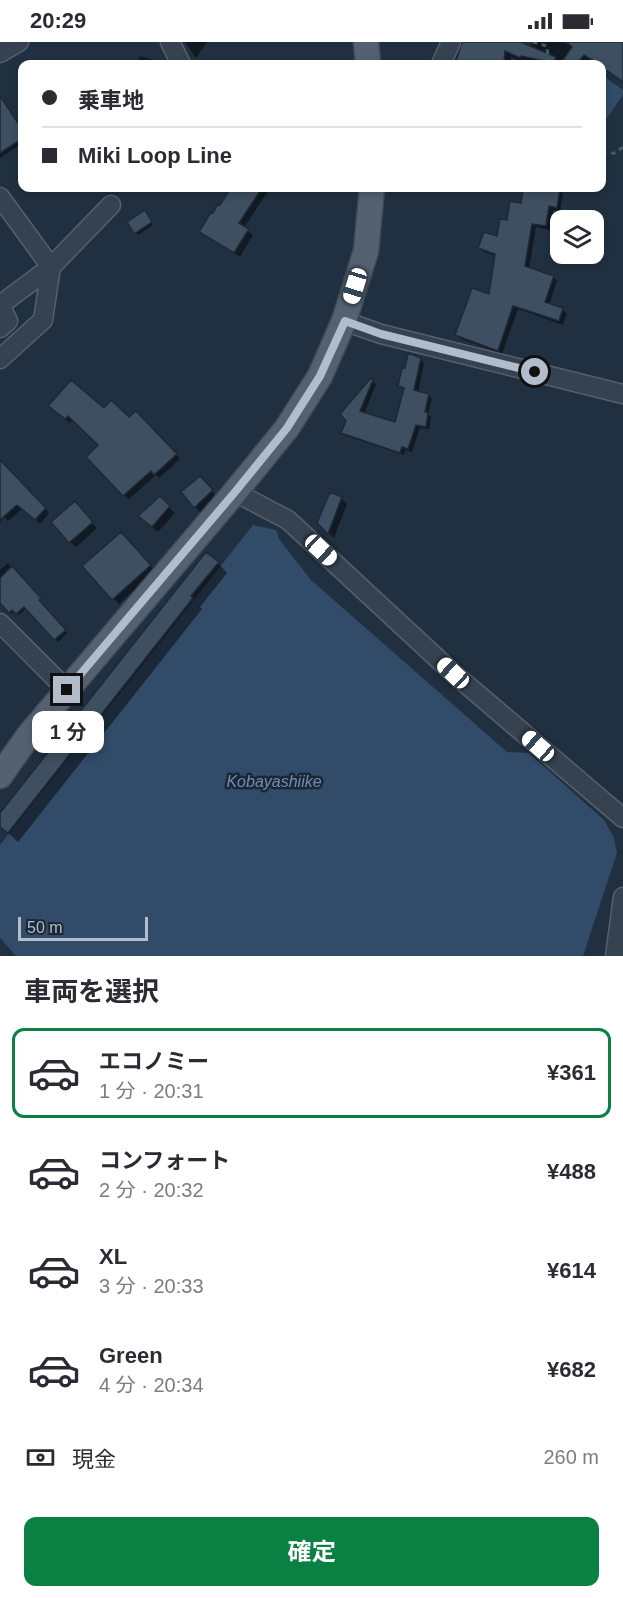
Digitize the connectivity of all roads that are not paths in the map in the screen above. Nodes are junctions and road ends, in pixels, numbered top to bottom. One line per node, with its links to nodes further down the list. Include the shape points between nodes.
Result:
1 (19, 42): 5 (street)
2 (170, 42): 6 (street)
3 (366, 42): 7 (main road)
4 (452, 42): 8 (street)
5 (0, 53)
6 (179, 60)
7 (368, 60)
8 (443, 60)
9 (373, 192): 13 (main road, via 366,251)
10 (0, 197): 12 (street)
11 (111, 205): 12 (street)
12 (51, 267): 14 (street, via 0,305 8,321); 15 (street, via 43,320)
13 (345, 321): 16 (street, via 381,334); 17 (main road, via 320,376 287,428)
14 (0, 328)
15 (0, 359)
16 (623, 394)
17 (235, 492): 19 (main road); 21 (street, via 288,520 453,673)
18 (0, 623): 19 (street)
19 (67, 690): 20 (main road)
20 (0, 777)
21 (623, 818)
22 (623, 897): 23 (street)
23 (615, 956)

